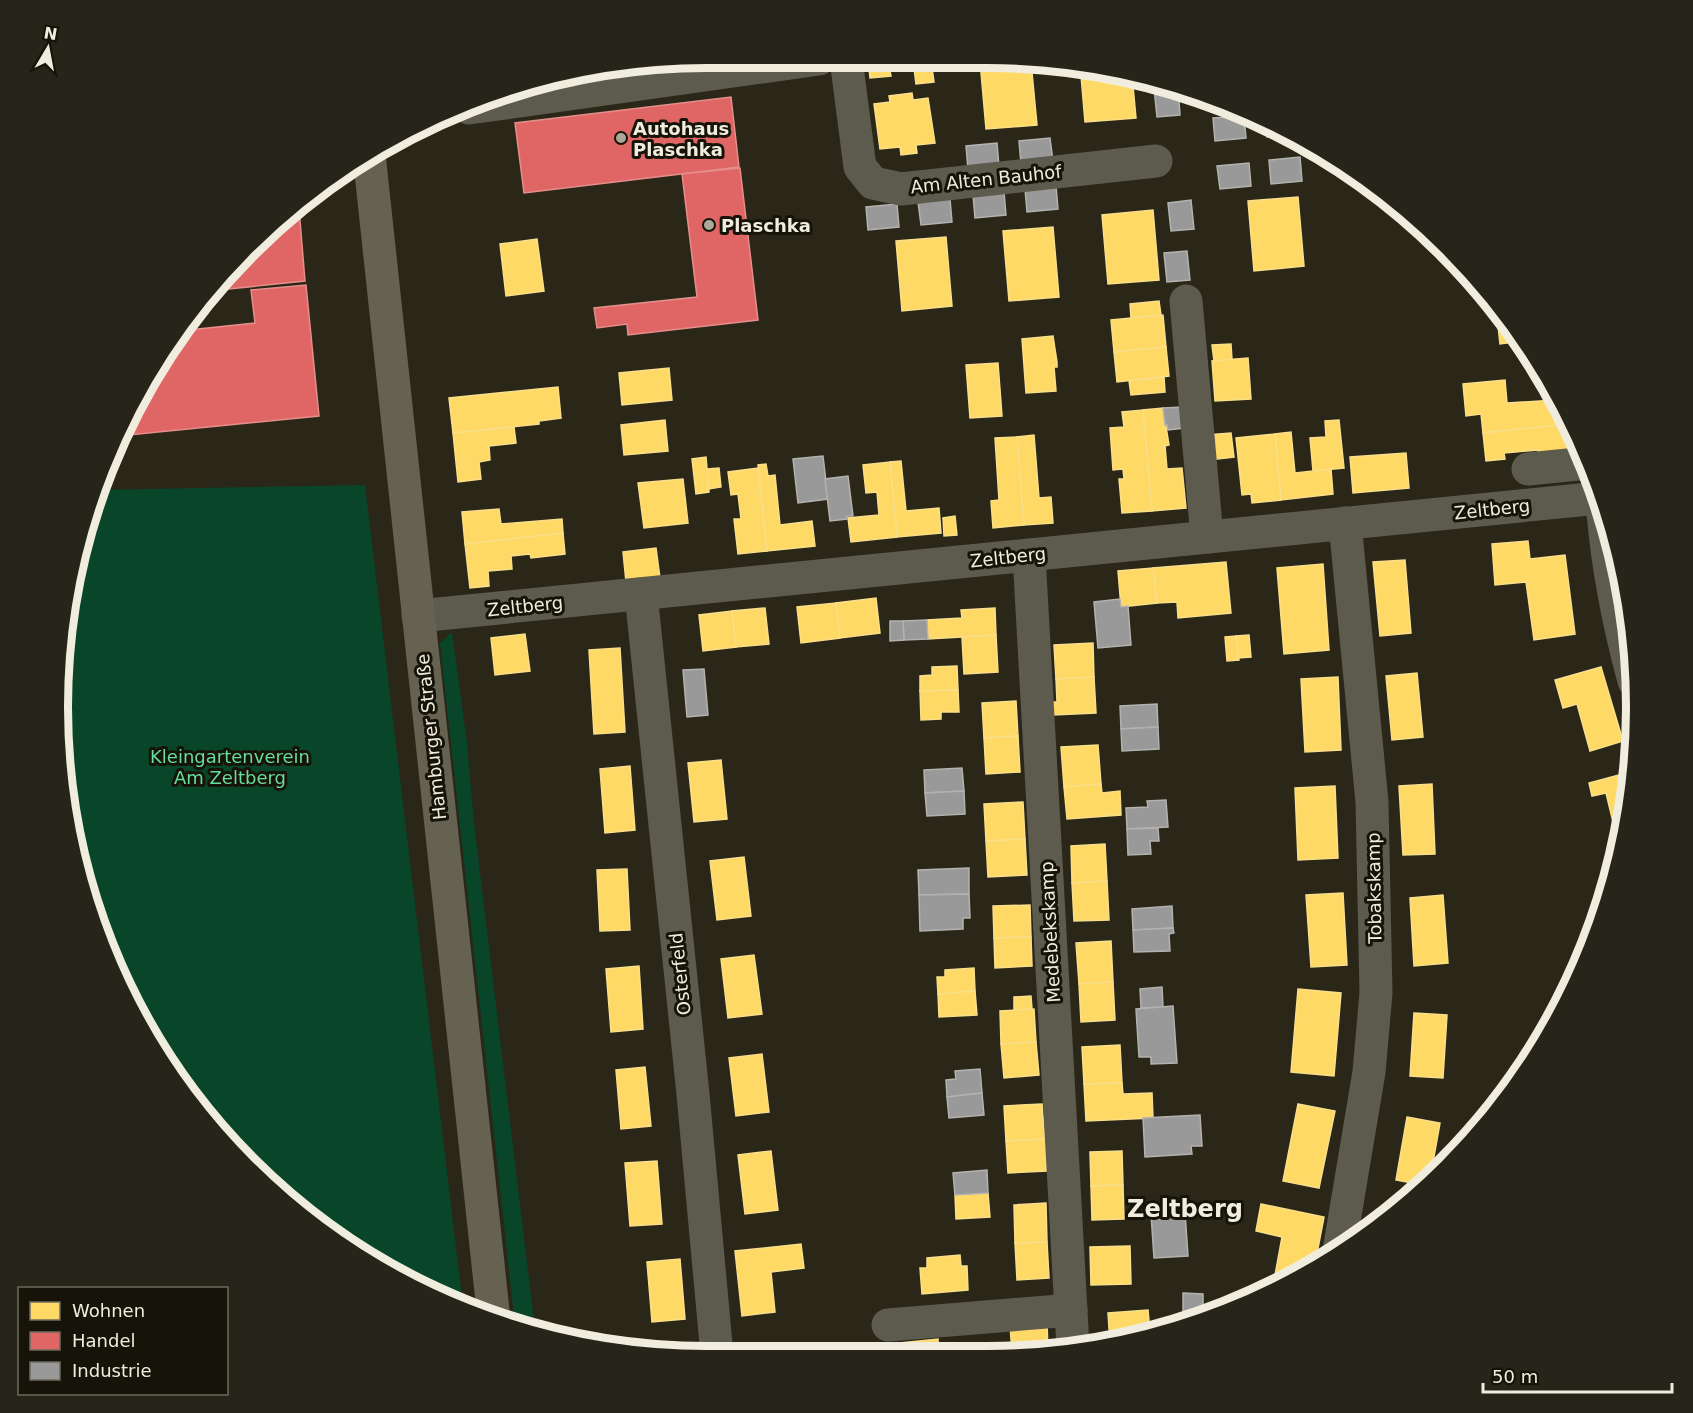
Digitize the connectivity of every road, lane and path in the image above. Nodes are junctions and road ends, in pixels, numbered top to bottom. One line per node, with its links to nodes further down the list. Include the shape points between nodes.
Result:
1 (755, 68): 3 (street)
2 (847, 68): 4 (street, Am Alten Bauhof, via 860,167 873,183 901,189)
3 (491, 105)
4 (1156, 161)
5 (370, 163): 15 (main road, Hamburger Straße)
6 (1186, 301): 11 (street)
7 (1578, 464): 8 (street)
8 (1528, 469)
9 (1591, 499): 10 (street, Zeltberg)
10 (1345, 523): 11 (street, Zeltberg); 17 (street, Tobakskamp, via 1372,802 1376,993 1369,1072)
11 (1207, 537): 12 (street, Zeltberg)
12 (1029, 555): 14 (street, Zeltberg); 19 (street, Medebekskamp)
13 (1610, 567): 16 (street)
14 (641, 594): 15 (street, Zeltberg); 22 (street, Osterfeld)
15 (418, 616): 18 (main road, Hamburger Straße)
16 (1620, 628)
17 (1341, 1239)
18 (493, 1309)
19 (1071, 1310): 20 (street); 21 (street, Medebekskamp)
20 (888, 1324)
21 (1073, 1340)
22 (716, 1346)

